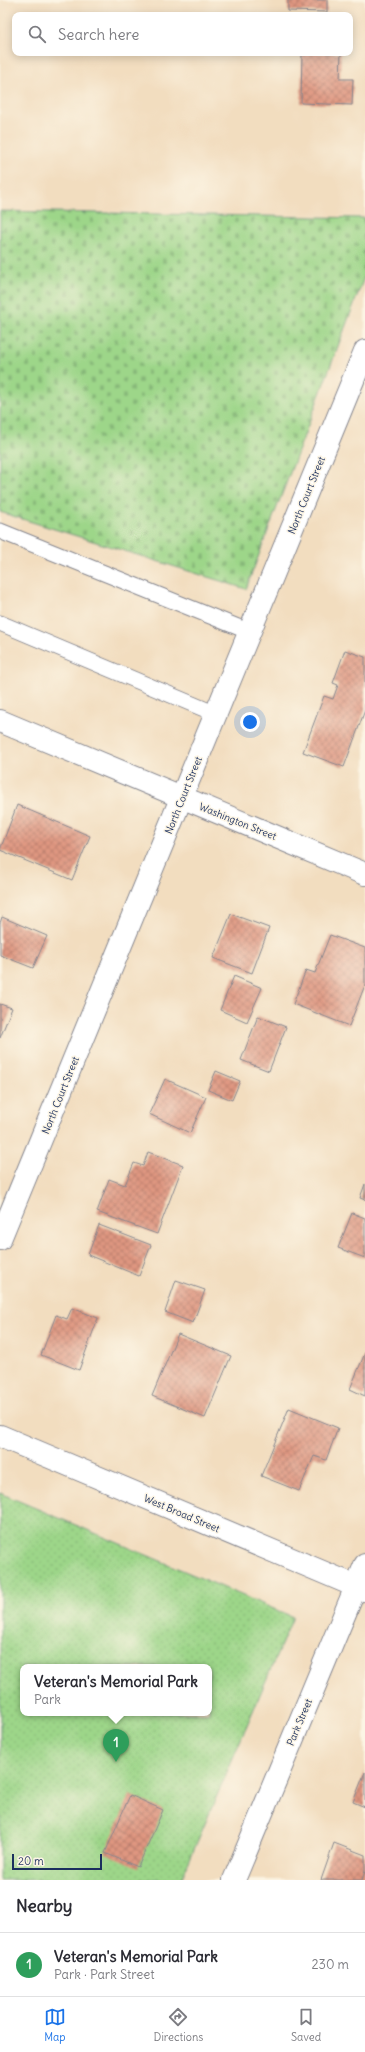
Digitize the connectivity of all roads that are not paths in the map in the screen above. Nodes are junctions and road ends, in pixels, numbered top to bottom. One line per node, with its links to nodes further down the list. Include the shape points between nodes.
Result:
1 (365, 351): 4 (street, North Court Street)
2 (0, 531): 4 (lane)
3 (0, 622): 5 (lane)
4 (250, 632): 5 (street, North Court Street)
5 (216, 714): 7 (street, North Court Street)
6 (0, 721): 7 (street, Washington Street)
7 (182, 798): 8 (street, Washington Street); 9 (street, North Court Street)
8 (365, 874)
9 (0, 1239)
10 (0, 1436): 12 (street, West Broad Street)
11 (365, 1565): 12 (street, Park Street)
12 (360, 1588): 13 (street, Park Street)
13 (234, 1880)

